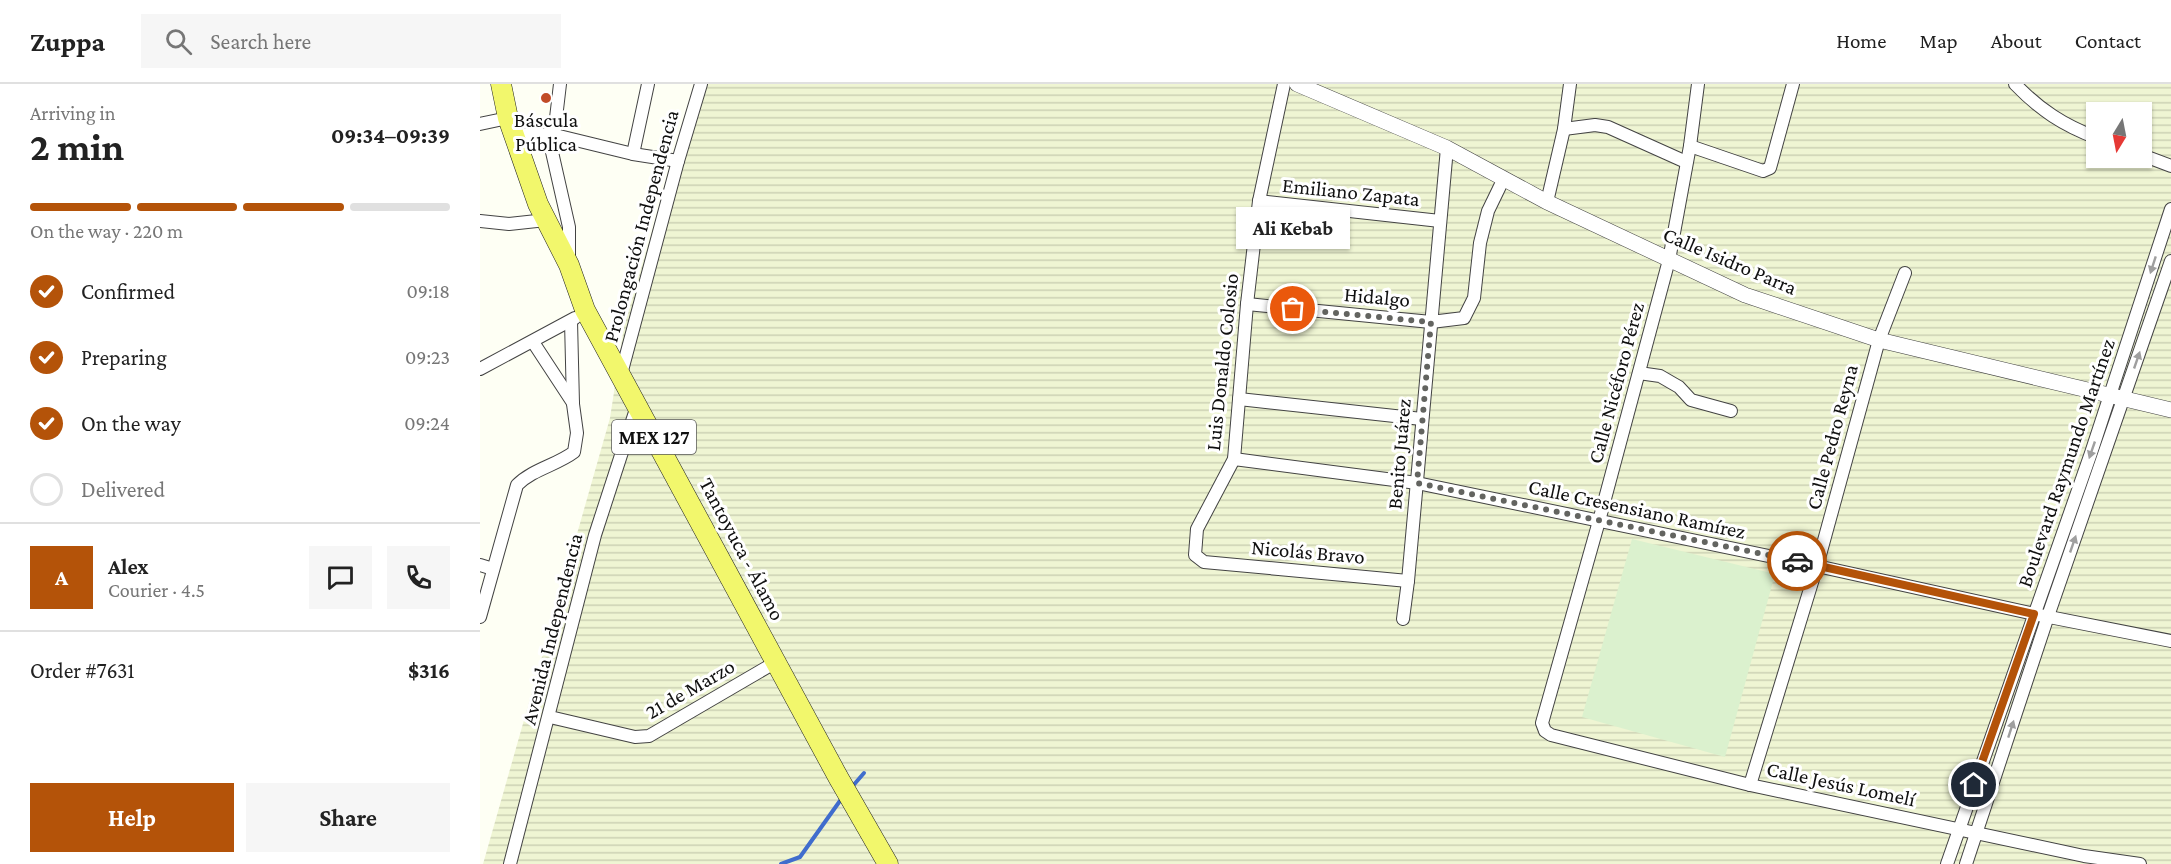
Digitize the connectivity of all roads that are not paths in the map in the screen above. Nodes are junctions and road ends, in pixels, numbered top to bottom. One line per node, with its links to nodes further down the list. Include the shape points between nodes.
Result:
1 (501, 84): 12 (main road, Tantoyuca - Álamo / MEX 127)
2 (560, 84): 15 (street)
3 (648, 84): 18 (street)
4 (700, 84): 20 (street, Prolongación Independencia)
5 (1284, 84): 24 (street, Luis Donaldo Colosio)
6 (1297, 84): 17 (street, Calle Isidro Parra)
7 (1570, 84): 13 (street)
8 (1698, 84): 16 (street, Calle Nicéforo Pérez)
9 (1793, 84): 16 (street, via 1770,168 1763,171)
10 (2015, 84): 14 (street, via 2036,106)
11 (480, 124): 12 (street)
12 (511, 126): 15 (street); 27 (main road, Tantoyuca - Álamo / MEX 127)
13 (1564, 129): 21 (street, via 1608,127); 25 (street)
14 (2086, 134)
15 (555, 135): 18 (street); 32 (street, via 552,152 569,227)
16 (1690, 146): 21 (street, Calle Nicéforo Pérez)
17 (1447, 148): 23 (street, Calle Isidro Parra); 29 (street, Benito Juárez)
18 (633, 154): 20 (street)
19 (2152, 159): 22 (street)
20 (678, 160): 41 (street, Prolongación Independencia)
21 (1686, 162): 30 (street, Calle Nicéforo Pérez)
22 (2171, 166)
23 (1504, 177): 25 (street, Calle Isidro Parra); 36 (street, Hidalgo, via 1488,211 1474,298 1464,318)
24 (1259, 201): 29 (street, Emiliano Zapata); 34 (street, Luis Donaldo Colosio)
25 (1547, 202): 30 (street, Calle Isidro Parra)
26 (2171, 209): 42 (street, Boulevard Raymundo Martínez, one-way to 42)
27 (546, 220): 28 (street, via 509,224); 32 (main road, Tantoyuca - Álamo / MEX 127)
28 (480, 221)
29 (1440, 221): 36 (street, Benito Juárez)
30 (1669, 260): 37 (street, Calle Isidro Parra, via 1745,295); 40 (street, Calle Nicéforo Pérez)
31 (2171, 261): 42 (street, Boulevard Raymundo Martínez, one-way to 31)
32 (569, 265): 35 (main road, Tantoyuca - Álamo / MEX 127)
33 (1905, 273): 37 (street, Calle Pedro Reyna)
34 (1247, 304): 36 (street, Hidalgo); 43 (street, Luis Donaldo Colosio)
35 (578, 315): 38 (street); 41 (main road, Tantoyuca - Álamo / MEX 127); 44 (street)
36 (1431, 322): 48 (street, Benito Juárez)
37 (1879, 340): 42 (street, Calle Isidro Parra); 54 (street, Calle Pedro Reyna)
38 (533, 342): 39 (street); 44 (street)
39 (480, 369)
40 (1639, 374): 47 (street, via 1660,376 1691,400); 51 (street, Calle Nicéforo Pérez)
41 (620, 378): 45 (main road, Tantoyuca - Álamo / MEX 127)
42 (2117, 397): 46 (street, Calle Isidro Parra); 57 (street, Boulevard Raymundo Martínez, one-way to 57); 58 (street, Boulevard Raymundo Martínez, one-way to 42)
43 (1239, 399): 48 (street); 49 (street, Luis Donaldo Colosio)
44 (573, 404): 55 (street, via 577,433 574,452 517,485)
45 (638, 405): 62 (main road, Tantoyuca - Álamo / MEX 127); 63 (street, Avenida Independencia, via 596,535)
46 (2171, 410)
47 (1731, 411)
48 (1422, 419): 50 (street, Benito Juárez)
49 (1234, 459): 50 (street, Calle Cresensiano Ramírez); 52 (street, Luis Donaldo Colosio, via 1197,529 1195,555)
50 (1417, 483): 51 (street, Calle Cresensiano Ramírez); 56 (street, Benito Juárez)
51 (1599, 521): 54 (street, Calle Cresensiano Ramírez); 64 (street, Calle Nicéforo Pérez)
52 (1204, 562): 56 (street, Nicolás Bravo)
53 (480, 565): 55 (street)
54 (1817, 566): 57 (street, Calle Cresensiano Ramírez); 65 (street, Calle Pedro Reyna)
55 (494, 569): 59 (street)
56 (1408, 581): 60 (street, Benito Juárez)
57 (2034, 614): 58 (street, Calle Cresensiano Ramírez); 66 (street, Boulevard Raymundo Martínez)
58 (2048, 616): 61 (street, Calle Cresensiano Ramírez); 67 (street, Boulevard Raymundo Martínez, one-way to 58)
59 (480, 617)
60 (1402, 619)
61 (2171, 640)
62 (776, 662): 63 (street, 21 de Marzo, via 649,736 635,737); 68 (main road, Tantoyuca - Álamo / MEX 127)
63 (550, 717): 69 (street, Avenida Independencia)
64 (1542, 723): 65 (street, Calle Jesús Lomelí, via 1551,735)
65 (1750, 785): 66 (street, Calle Jesús Lomelí)
66 (1959, 828): 67 (street, Calle Jesús Lomelí); 70 (street, Boulevard Raymundo Martínez)
67 (1977, 832): 71 (street, Boulevard Raymundo Martínez); 72 (street, Calle Jesús Lomelí)
68 (884, 858)
69 (510, 864)
70 (1947, 864)
71 (1966, 864)
72 (2140, 864)

